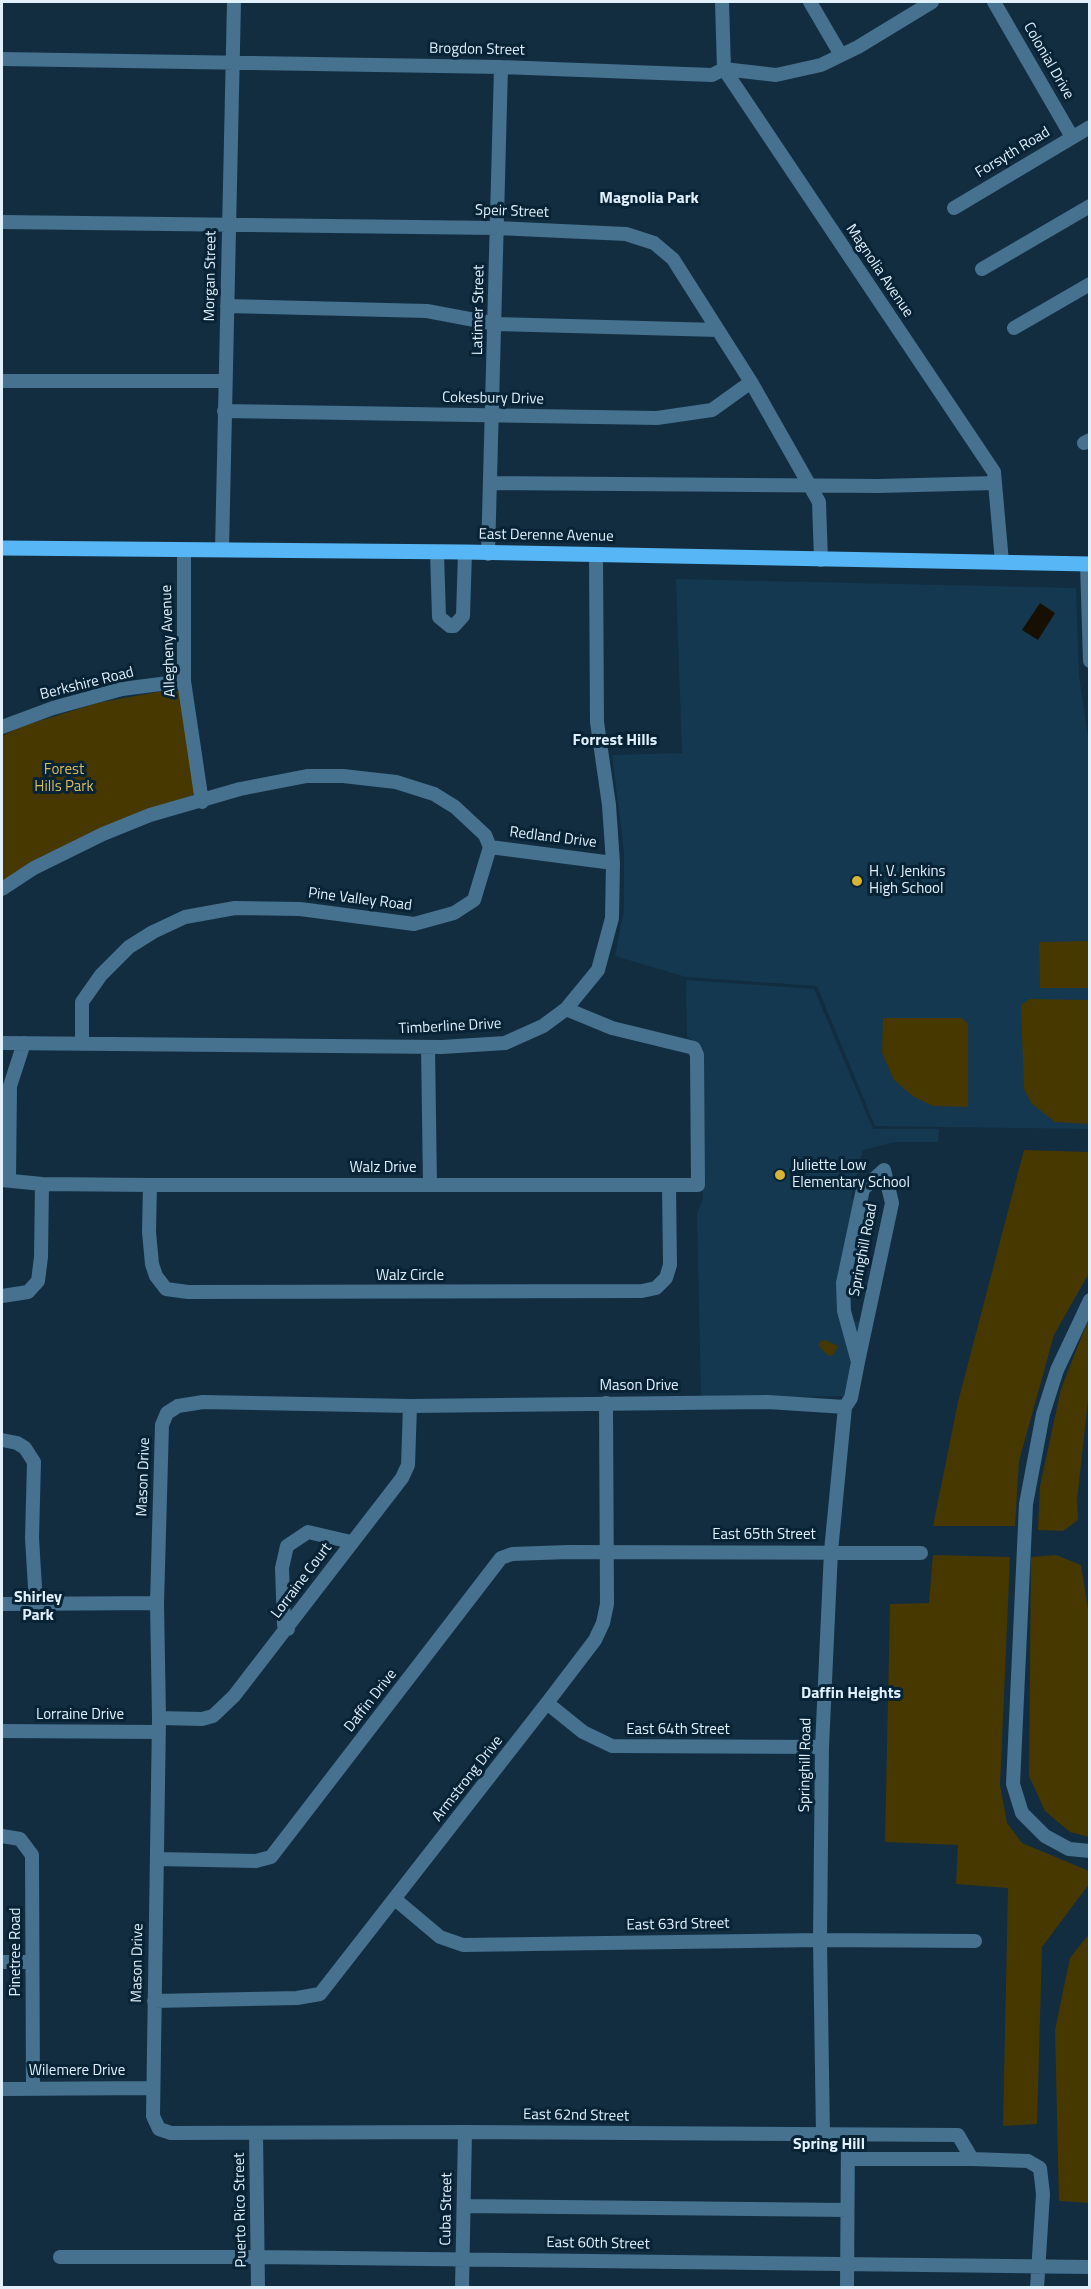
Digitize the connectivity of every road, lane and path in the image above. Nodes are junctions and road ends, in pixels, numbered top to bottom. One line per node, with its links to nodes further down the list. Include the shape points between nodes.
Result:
1 (234, 2): 8 (street, Morgan Street)
2 (722, 2): 10 (street)
3 (810, 2): 6 (street)
4 (932, 2): 6 (street, Brogdon Street)
5 (994, 2): 12 (street, Colonial Drive)
6 (841, 55): 10 (street, Brogdon Street, via 821,65 776,75)
7 (2, 59): 8 (street, Brogdon Street)
8 (233, 63): 9 (street, Brogdon Street); 16 (street, Morgan Street)
9 (501, 67): 10 (street, Brogdon Street, via 712,75); 17 (street, Latimer Street)
10 (724, 69): 31 (street, Magnolia Avenue, via 994,472)
11 (1089, 127): 12 (street, Forsyth Road)
12 (1072, 137): 14 (street, Forsyth Road)
13 (1089, 206): 18 (street)
14 (954, 208)
15 (2, 222): 16 (street, Speir Street)
16 (229, 226): 17 (street, Speir Street); 20 (street, Morgan Street)
17 (497, 228): 21 (street, Latimer Street); 23 (street, Speir Street, via 626,234 654,243 673,259)
18 (982, 269)
19 (1089, 284): 22 (street)
20 (227, 306): 21 (street, via 427,311); 25 (street, Morgan Street)
21 (496, 324): 23 (street); 28 (street, Latimer Street)
22 (1014, 327)
23 (718, 330): 26 (street, Speir Street)
24 (2, 381): 25 (street)
25 (225, 381): 27 (street, Morgan Street)
26 (751, 382): 28 (street, Cokesbury Drive, via 712,410 657,418); 30 (street, Speir Street)
27 (224, 411): 28 (street, Cokesbury Drive); 34 (street, Morgan Street)
28 (493, 416): 29 (street, Latimer Street)
29 (490, 483): 30 (street); 37 (street, Latimer Street)
30 (809, 483): 31 (street); 39 (street, Speir Street, via 819,502)
31 (995, 483): 40 (street, Magnolia Avenue)
32 (2, 548): 33 (main road, East Derenne Avenue)
33 (184, 550): 34 (main road, East Derenne Avenue); 43 (street, Allegheny Avenue)
34 (222, 550): 36 (main road, East Derenne Avenue)
35 (465, 552): 36 (main road, East Derenne Avenue); 36 (street, via 463,616 454,626 439,616); 37 (main road, East Derenne Avenue)
36 (437, 553)
37 (488, 554): 38 (main road, East Derenne Avenue)
38 (596, 555): 39 (main road, East Derenne Avenue); 47 (street, Timberline Drive, via 597,722)
39 (821, 560): 40 (main road, East Derenne Avenue)
40 (1002, 562): 41 (main road, East Derenne Avenue)
41 (1088, 564): 42 (street)
42 (1089, 661)
43 (184, 681): 44 (street, Berkshire Road, via 122,689); 45 (street, Allegheny Avenue)
44 (2, 727)
45 (202, 802): 46 (street, via 240,789 307,776 396,782 434,794 455,807 473,821); 48 (street, via 150,815 103,834 34,868)
46 (490, 847): 47 (street, Redland Drive); 52 (street, Pine Valley Road, via 474,900 454,912 414,924 300,909 235,908 185,917 153,932 129,947 101,975 82,1002)
47 (613, 863): 49 (street, Timberline Drive, via 612,918 598,970)
48 (2, 889)
49 (566, 1009): 53 (street, Timberline Drive, via 543,1026 505,1043); 58 (street, Walz Drive, via 612,1029 694,1048 698,1185)
50 (2, 1043): 51 (street, Timberline Drive)
51 (24, 1043): 52 (street, Timberline Drive); 54 (street, via 10,1086)
52 (82, 1044): 53 (street, Timberline Drive)
53 (428, 1047): 57 (street)
54 (5, 1180): 55 (street, Walz Drive)
55 (42, 1184): 56 (street, Walz Drive); 59 (street, via 38,1281 28,1292)
56 (150, 1185): 57 (street, Walz Drive); 58 (street, Walz Circle, via 149,1232 156,1276 166,1289 188,1292 656,1288 666,1278 670,1265)
57 (430, 1185): 58 (street, Walz Drive)
58 (669, 1185)
59 (2, 1296)
60 (1089, 1300): 79 (street, via 1057,1370 1043,1414 1026,1504 1013,1762 1013,1784 1022,1813 1045,1836 1070,1849)
61 (858, 1362): 61 (street, Springhill Road, via 892,1203 885,1170 863,1189 843,1283 844,1311); 64 (street, Springhill Road, via 851,1398)
62 (606, 1402): 63 (street, Mason Drive); 64 (street, Mason Drive, via 768,1402); 68 (street, Armstrong Drive)
63 (410, 1406): 66 (street, Lorraine Court, via 408,1465); 70 (street, Mason Drive, via 203,1402 178,1406 167,1413 162,1425)
64 (845, 1407): 67 (street, Springhill Road)
65 (2, 1440): 72 (street, via 25,1448 34,1462 32,1538)
66 (351, 1542): 73 (street, Lorraine Court); 73 (street, via 308,1532 287,1546 282,1568 284,1625)
67 (831, 1551): 68 (street, East 65th Street); 69 (street, East 65th Street); 77 (street, Springhill Road)
68 (607, 1552): 74 (street, Armstrong Drive, via 603,1623 595,1640); 80 (street, Daffin Drive, via 512,1554 501,1558 271,1857 256,1861)
69 (921, 1553)
70 (157, 1603): 72 (street); 75 (street, Mason Drive)
71 (2, 1604): 72 (street)
72 (36, 1604)
73 (288, 1629): 75 (street, Lorraine Court, via 213,1716)
74 (547, 1703): 77 (street, East 64th Street, via 583,1732 612,1746); 81 (street, Armstrong Drive)
75 (159, 1725): 76 (street, Lorraine Drive); 80 (street, Mason Drive)
76 (2, 1731)
77 (822, 1747): 82 (street, Springhill Road)
78 (2, 1836): 85 (street, Pinetree Road, via 20,1839 32,1855)
79 (1089, 1851)
80 (157, 1859): 86 (street, Mason Drive)
81 (396, 1900): 82 (street, East 63rd Street, via 440,1937 463,1945); 86 (street, Armstrong Drive, via 320,1994 297,1998)
82 (820, 1940): 83 (street, East 63rd Street); 94 (street, Springhill Road)
83 (975, 1941)
84 (2, 1962): 85 (street)
85 (32, 1962): 87 (street, Pinetree Road)
86 (154, 2001): 88 (street, Mason Drive)
87 (33, 2088): 88 (street, Wilemere Drive); 89 (street, Wilemere Drive)
88 (153, 2088): 90 (street, Mason Drive)
89 (2, 2089)
90 (153, 2116): 92 (street, East 62nd Street, via 159,2128 171,2133)
91 (465, 2132): 92 (street, East 62nd Street); 94 (street, East 62nd Street); 97 (street, Cuba Street)
92 (256, 2133): 100 (street, Puerto Rico Street)
93 (848, 2135): 94 (street, East 62nd Street); 95 (street); 96 (street, East 62nd Street, via 958,2135)
94 (823, 2136)
95 (848, 2158): 96 (street); 98 (street)
96 (972, 2159): 103 (street, via 1028,2161 1040,2168 1043,2194)
97 (464, 2206): 98 (street); 101 (street, Cuba Street)
98 (847, 2210): 102 (street)
99 (60, 2257): 100 (street, East 60th Street)
100 (259, 2257): 101 (street, East 60th Street); 105 (street, Puerto Rico Street)
101 (463, 2259): 102 (street, East 60th Street); 106 (street, Cuba Street)
102 (847, 2264): 103 (street, East 60th Street); 107 (street)
103 (1038, 2266): 104 (street, East 60th Street); 108 (street)
104 (1089, 2267)
105 (258, 2288)
106 (462, 2288)
107 (847, 2288)
108 (1037, 2288)

